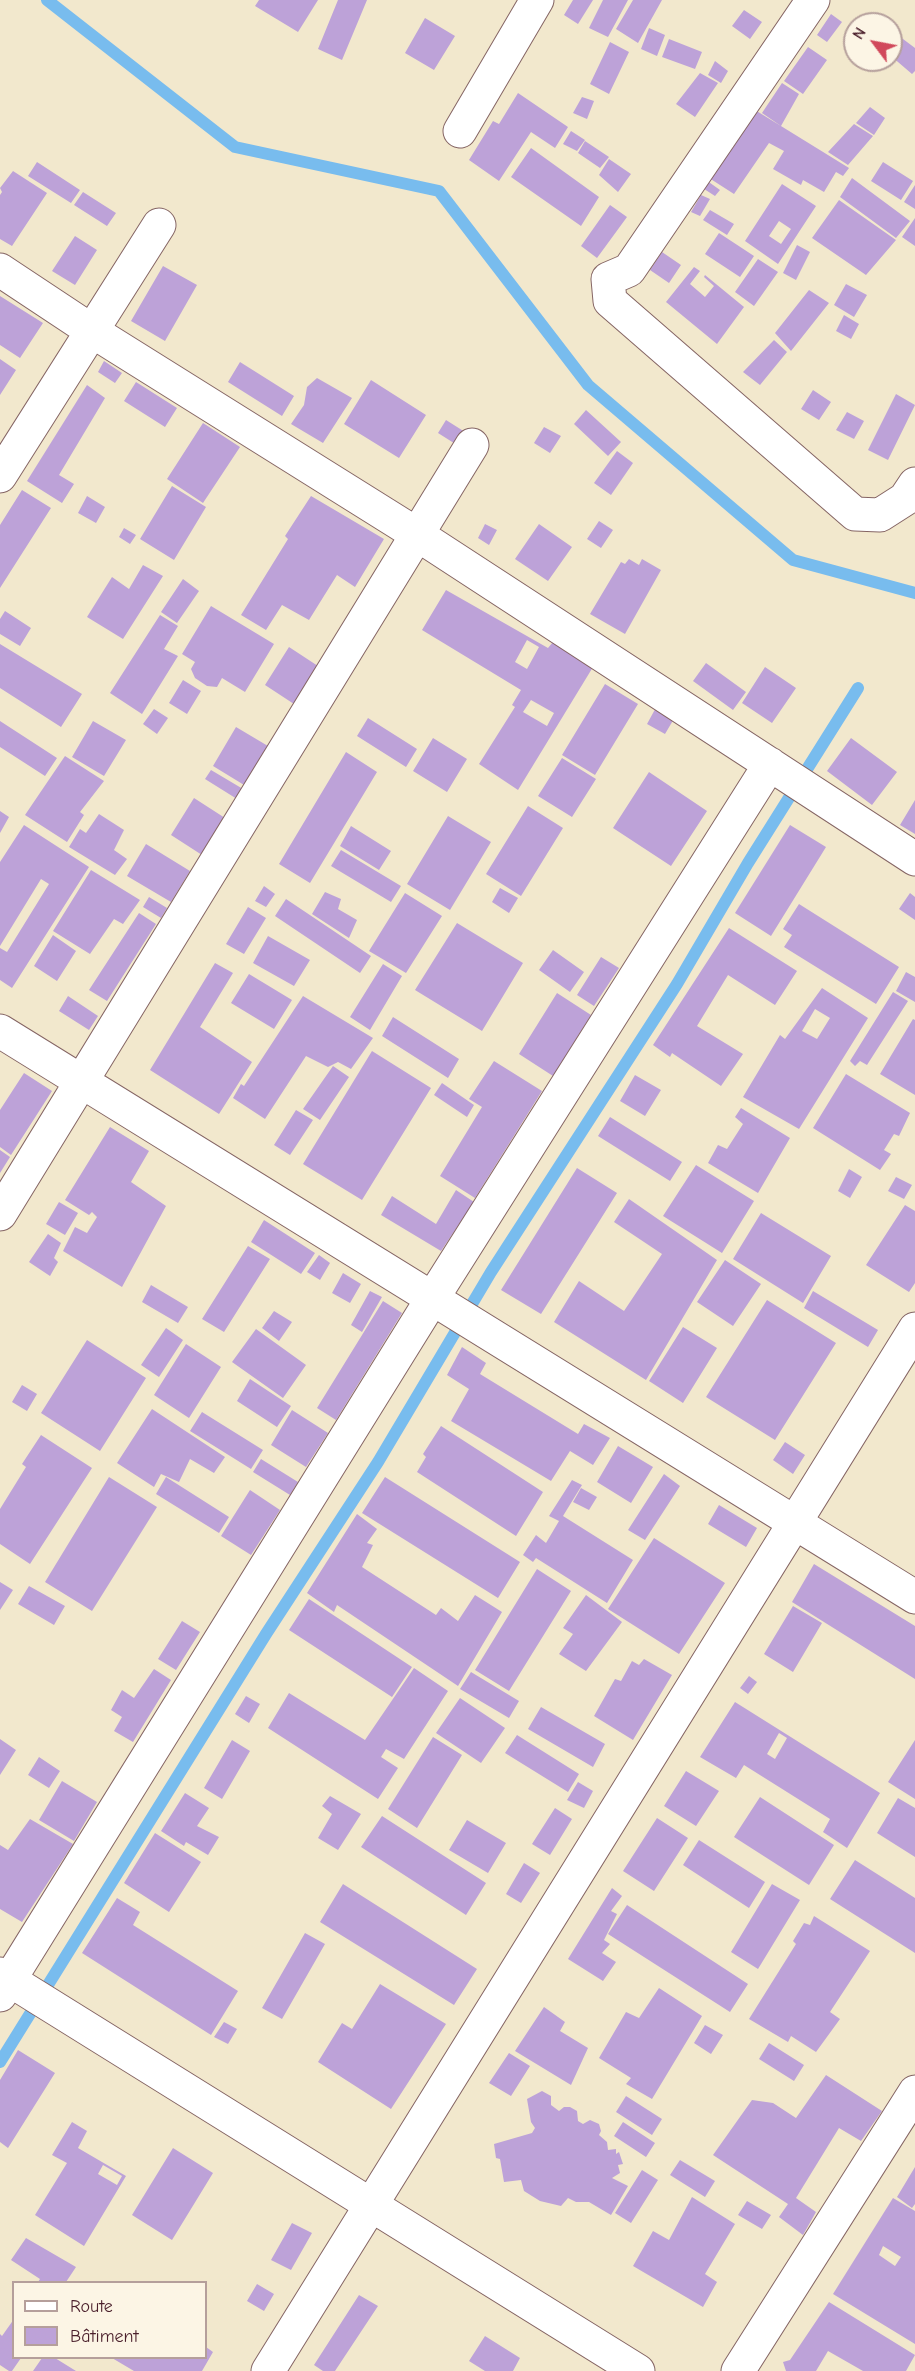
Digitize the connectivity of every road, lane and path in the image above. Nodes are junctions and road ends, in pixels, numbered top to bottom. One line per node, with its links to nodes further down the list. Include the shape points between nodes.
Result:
1 (537, 0): 3 (street)
2 (813, 0): 9 (street, via 629,270 608,279 609,301 855,514 880,515 905,499)
3 (460, 131)
4 (159, 225): 6 (street)
5 (0, 270): 6 (street)
6 (92, 331): 8 (street); 10 (street)
7 (472, 446): 10 (street)
8 (0, 476)
9 (915, 484)
10 (418, 535): 11 (street); 14 (street)
11 (770, 764): 12 (street); 16 (street)
12 (915, 859)
13 (0, 1031): 14 (street)
14 (81, 1081): 15 (street); 16 (street)
15 (0, 1214)
16 (432, 1299): 18 (street); 20 (street)
17 (915, 1329): 18 (street)
18 (795, 1523): 19 (street); 22 (street)
19 (915, 1597)
20 (3, 1983): 22 (street)
21 (915, 2092): 25 (street)
22 (371, 2205): 23 (street); 24 (street)
23 (268, 2371)
24 (638, 2371)
25 (738, 2371)

